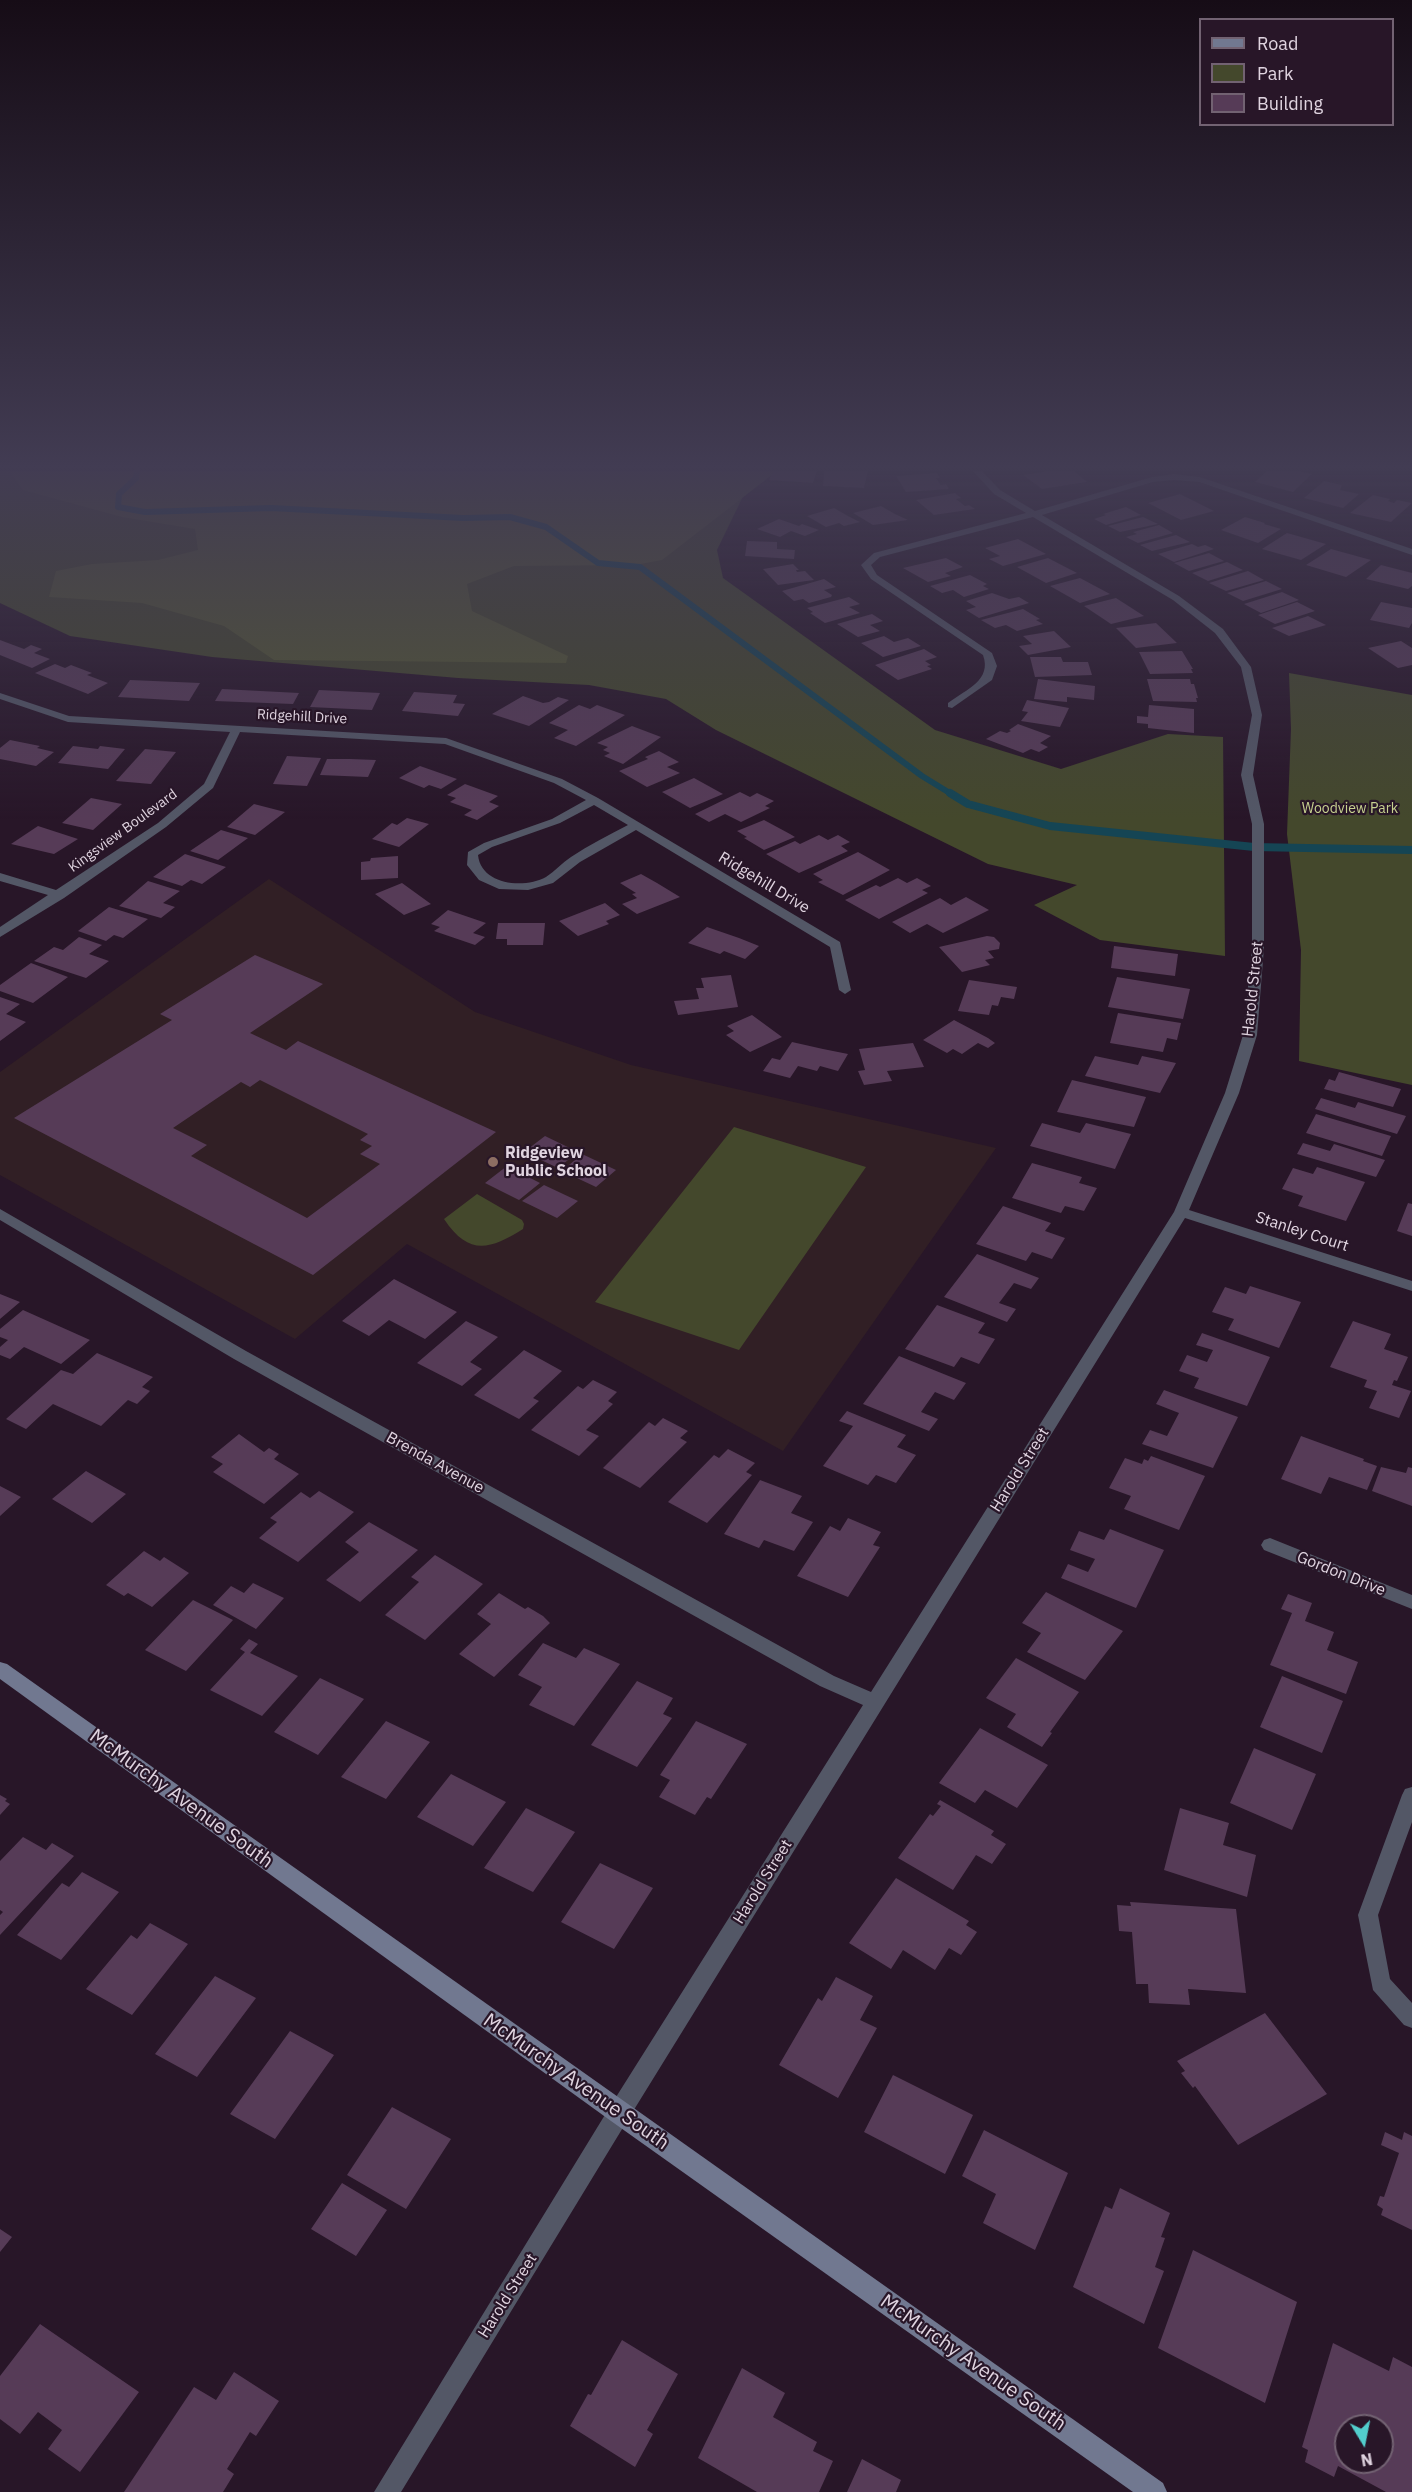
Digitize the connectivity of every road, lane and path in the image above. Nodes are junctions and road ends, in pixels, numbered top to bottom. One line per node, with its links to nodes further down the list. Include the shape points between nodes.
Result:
1 (889, 587): 4 (street, via 987,653 992,666 988,678)
2 (1158, 587): 12 (street, Harold Street, via 1219,631 1235,650 1246,667 1257,715 1247,775 1258,824 1258,948 1250,1035 1232,1093)
3 (0, 696): 5 (street, Ridgehill Drive, via 68,719)
4 (952, 705)
5 (237, 728): 6 (street, Ridgehill Drive, via 446,741 558,781); 9 (street, Kingsview Boulevard, via 208,786 162,825)
6 (594, 800): 7 (street, Ridgehill Drive); 7 (street, via 555,820 488,844 472,854 473,865 483,876 503,886 528,886 549,880 576,859)
7 (636, 825): 11 (street, Ridgehill Drive, via 836,945)
8 (0, 877): 9 (street)
9 (60, 895): 10 (street, Kingsview Boulevard)
10 (0, 933)
11 (845, 990)
12 (1181, 1212): 14 (street, Stanley Court); 18 (street, Harold Street)
13 (0, 1214): 18 (street, Brenda Avenue, via 250,1360 827,1681)
14 (1412, 1286)
15 (1270, 1545): 16 (street, Gordon Drive)
16 (1412, 1602)
17 (0, 1669): 21 (street, McMurchy Avenue South)
18 (875, 1702): 21 (street, Harold Street)
19 (1412, 1795): 20 (street, via 1368,1915 1380,1983)
20 (1412, 2018)
21 (619, 2113): 22 (street, Harold Street); 23 (street, McMurchy Avenue South)
22 (387, 2492)
23 (1154, 2492)

